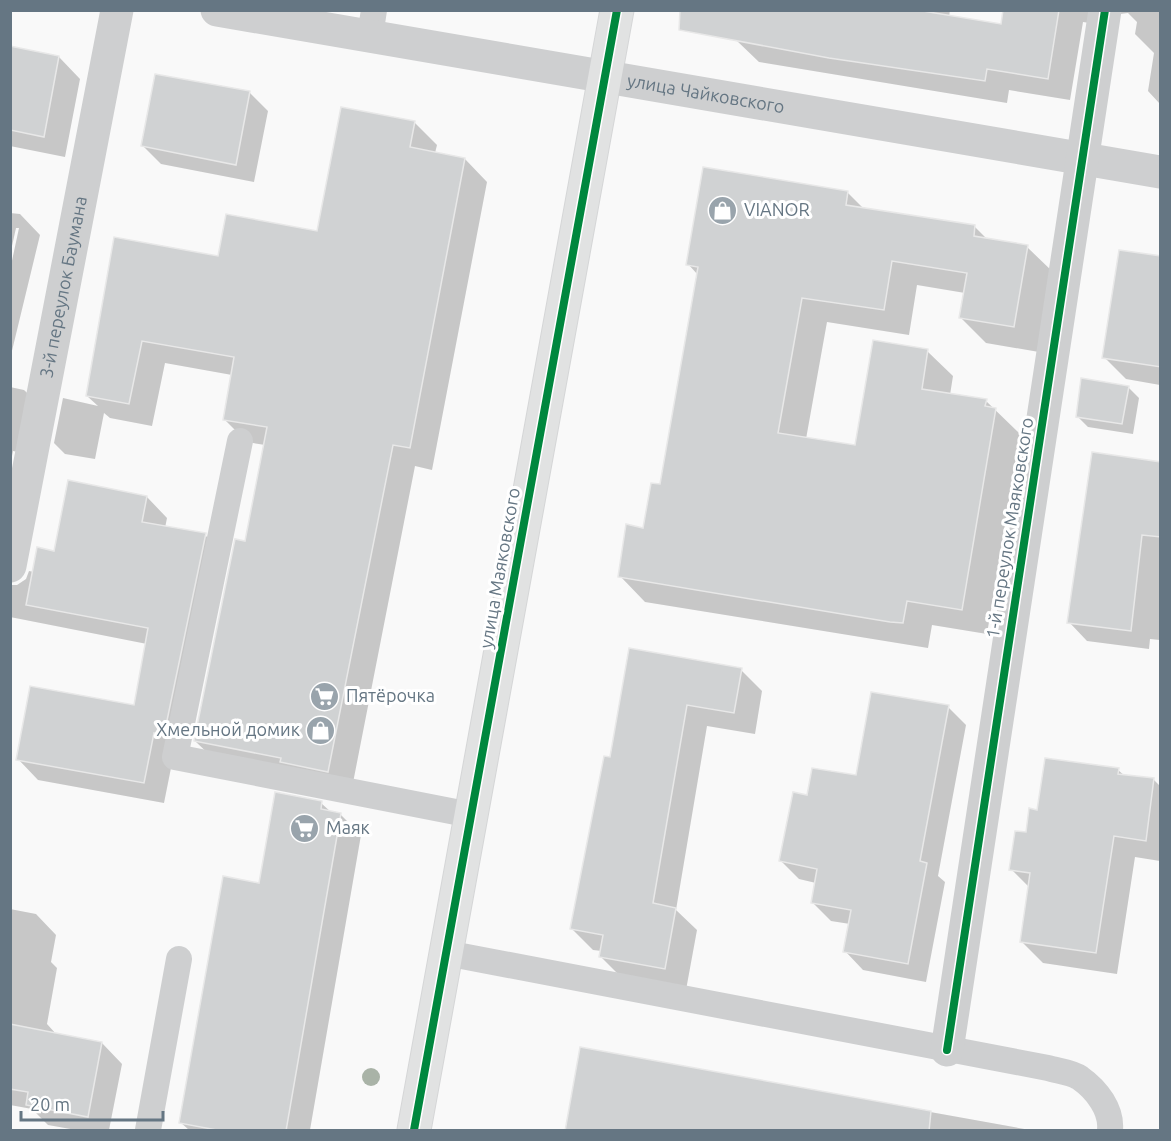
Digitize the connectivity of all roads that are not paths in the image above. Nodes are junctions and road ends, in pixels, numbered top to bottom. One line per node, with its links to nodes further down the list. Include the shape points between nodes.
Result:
1 (117, 10): 10 (street, 3-й переулок Баумана)
2 (217, 10): 5 (street, улица Чайковского)
3 (617, 10): 6 (street, улица Маяковского)
4 (1105, 10): 7 (street, 1-й переулок Маяковского)
5 (372, 23): 6 (street, улица Чайковского)
6 (605, 75): 7 (street, улица Чайковского); 11 (street, улица Маяковского)
7 (1081, 159): 8 (street, улица Чайковского); 14 (street, 1-й переулок Маяковского)
8 (1161, 172)
9 (240, 441): 11 (lane, via 176,757)
10 (10, 566)
11 (471, 815): 12 (street, улица Маяковского)
12 (446, 952): 14 (lane); 16 (street, улица Маяковского)
13 (179, 959): 15 (lane)
14 (947, 1050): 17 (lane, via 1079,1077 1103,1100)
15 (148, 1131)
16 (414, 1131)
17 (1110, 1131)

